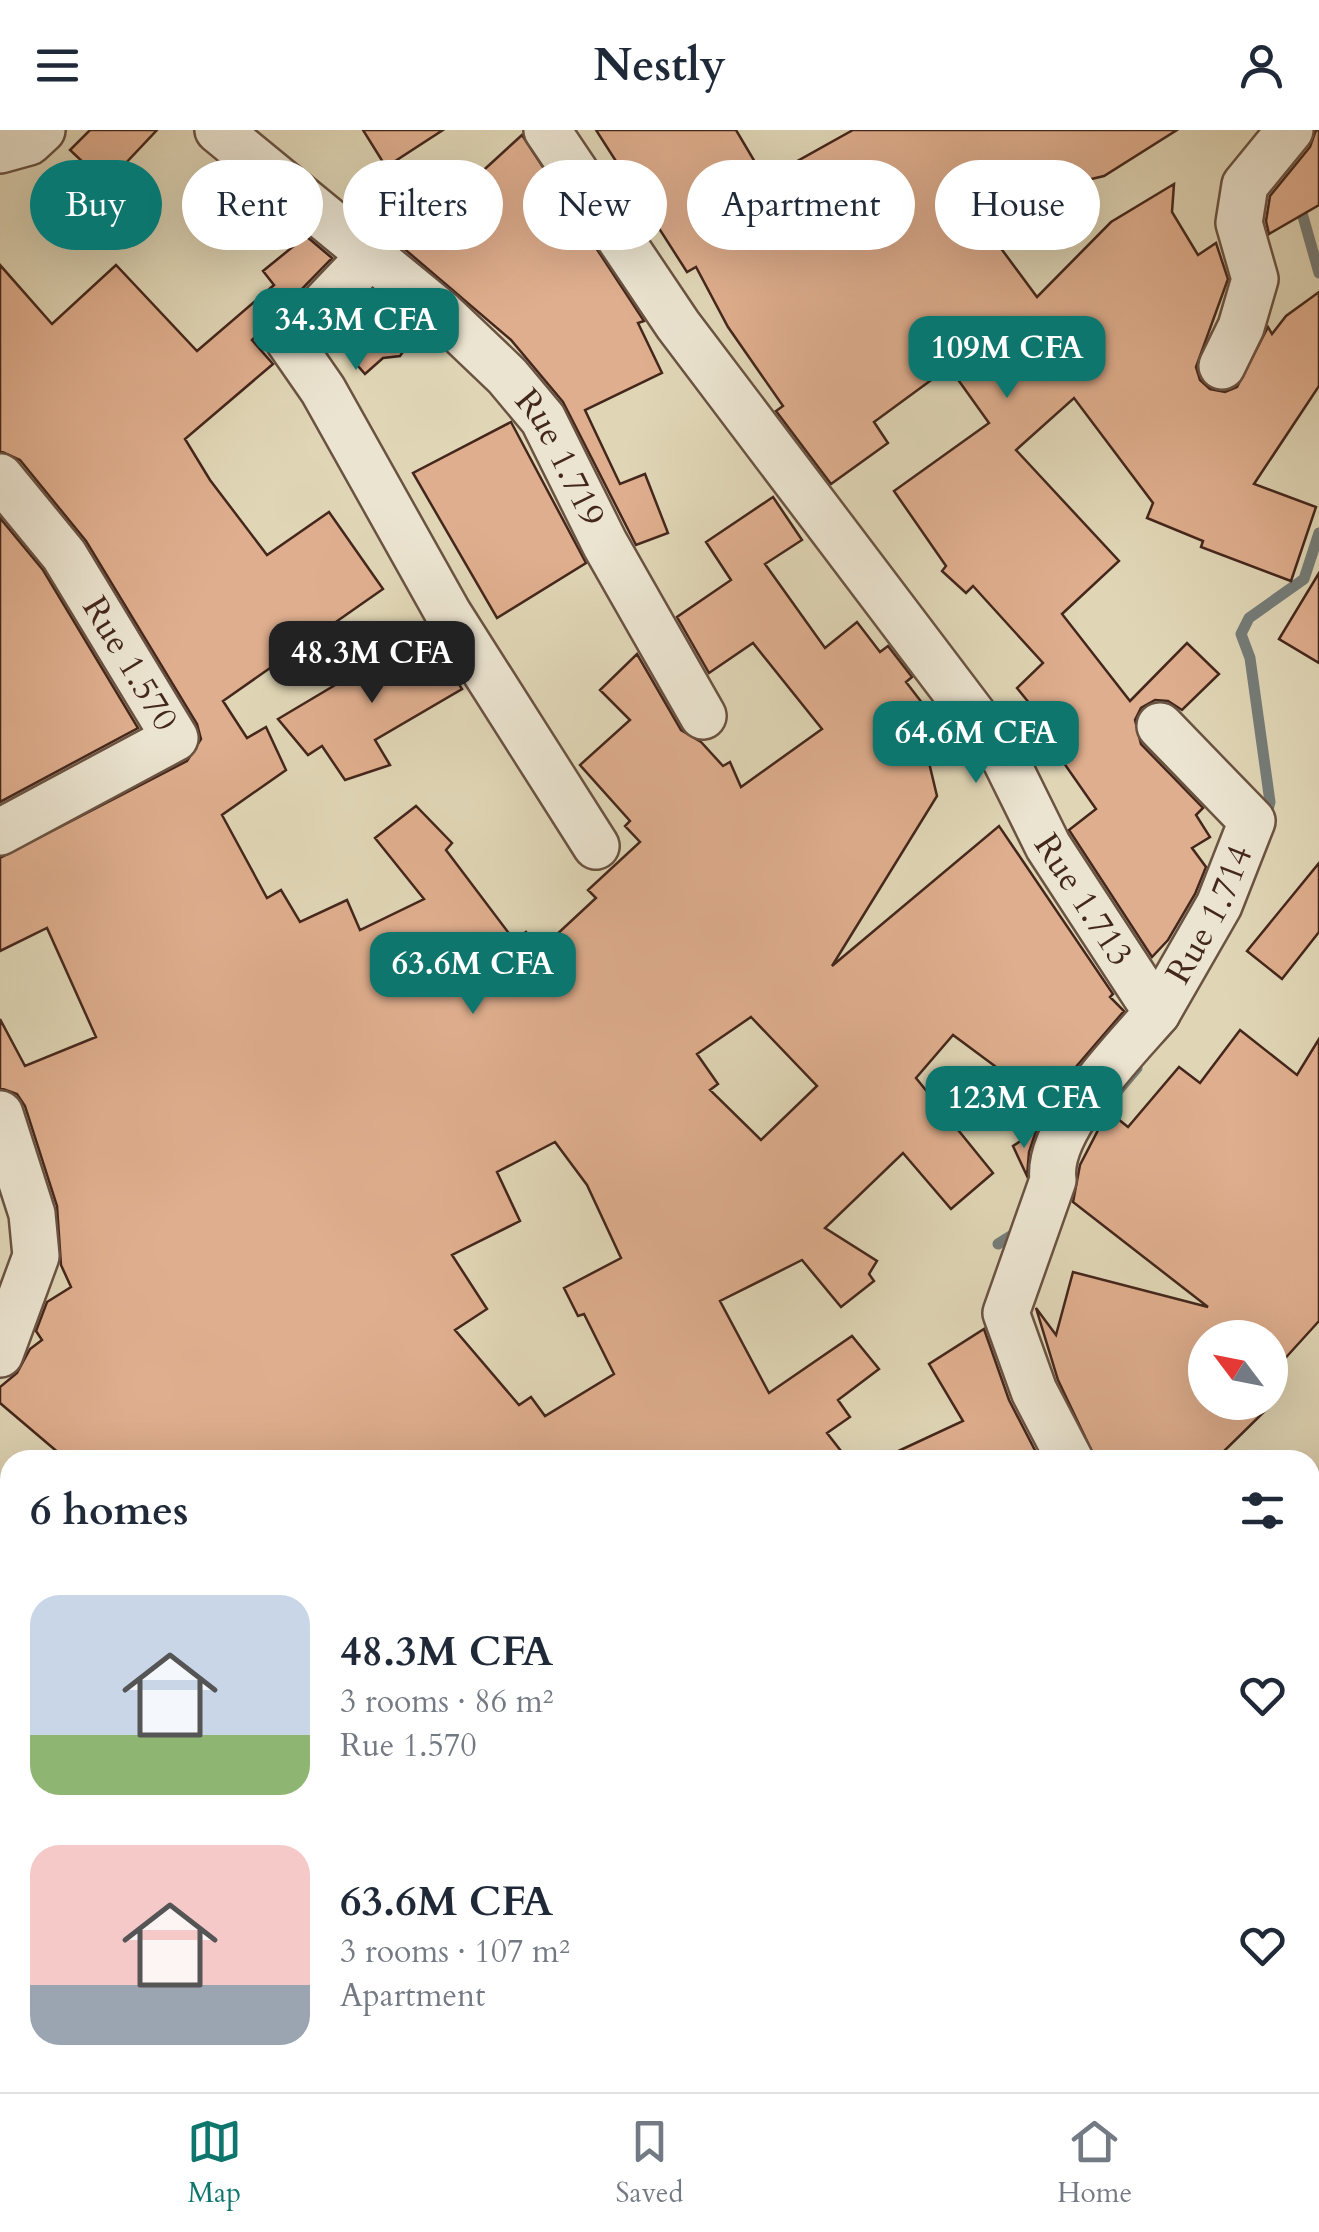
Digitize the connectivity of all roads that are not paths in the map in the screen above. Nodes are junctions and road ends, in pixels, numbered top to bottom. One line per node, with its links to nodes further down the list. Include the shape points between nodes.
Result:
1 (42, 130): 5 (street, via 30,142)
2 (218, 130): 6 (street, Rue 1.719)
3 (547, 130): 13 (street, Rue 1.713, via 678,325 1002,753 1048,846)
4 (1290, 130): 7 (street, via 1245,185 1240,223 1255,279)
5 (0, 150)
6 (371, 255): 9 (street, Rue 1.719, via 494,363 543,419); 12 (street, via 288,341 512,719)
7 (1222, 366)
8 (0, 476): 11 (street, Rue 1.570, via 64,555 175,738)
9 (703, 716)
10 (1160, 726): 13 (street, Rue 1.714, via 1252,820 1219,905)
11 (0, 832)
12 (596, 846)
13 (1157, 1013): 16 (street, via 1091,1091 1050,1161 1052,1180 1006,1313 1034,1391)
14 (0, 1114): 15 (street, via 32,1214 36,1256)
15 (0, 1354)
16 (1065, 1450)

